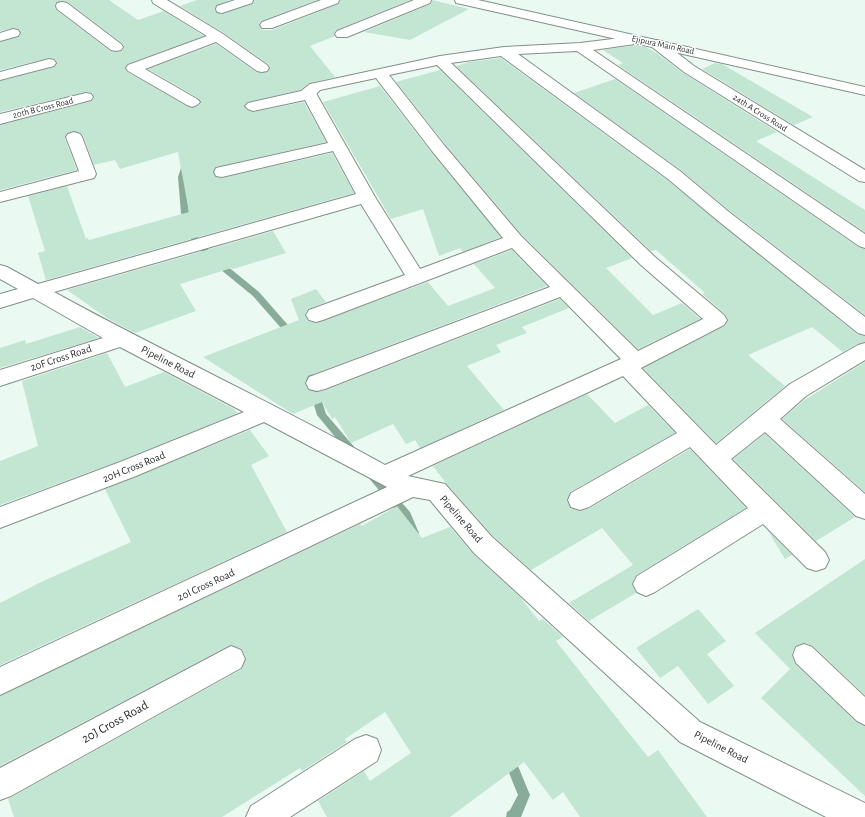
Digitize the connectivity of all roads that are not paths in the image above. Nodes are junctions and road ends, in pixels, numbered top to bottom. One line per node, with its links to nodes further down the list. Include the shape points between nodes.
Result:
1 (78, 0): 13 (street, via 62,6)
2 (158, 0): 10 (street)
3 (247, 0): 7 (street)
4 (333, 0): 8 (street)
5 (425, 0): 9 (street)
6 (460, 0): 11 (street, Ejipura Main Road)
7 (222, 9)
8 (267, 25)
9 (342, 34)
10 (218, 37): 18 (street); 24 (street, via 133,68)
11 (637, 40): 12 (street, Ejipura Main Road); 14 (street)
12 (657, 44): 21 (street, Ejipura Main Road); 30 (street, 24th A Cross Road, via 689,69)
13 (116, 47)
14 (580, 47): 15 (street); 34 (street)
15 (504, 50): 16 (street); 41 (street, via 674,175)
16 (440, 60): 19 (street); 44 (street, via 648,261 718,320)
17 (49, 62): 20 (street)
18 (262, 68)
19 (379, 72): 22 (street, via 315,87 308,92); 33 (street)
20 (0, 76)
21 (865, 91)
22 (310, 94): 25 (street); 28 (street)
23 (86, 97): 26 (street, 20th B Cross Road)
24 (192, 102)
25 (253, 106)
26 (0, 119)
27 (74, 137): 31 (street, via 88,174)
28 (338, 146): 29 (street); 32 (street)
29 (222, 172)
30 (865, 177)
31 (0, 197)
32 (366, 197): 36 (street); 38 (street)
33 (515, 240): 36 (street); 37 (street)
34 (865, 242)
35 (0, 272): 38 (street, Pipeline Road)
36 (416, 278): 40 (street)
37 (563, 289): 44 (street); 46 (street)
38 (37, 291): 39 (street); 42 (street, Pipeline Road)
39 (0, 301)
40 (316, 315)
41 (865, 328)
42 (122, 339): 45 (street, 20F Cross Road); 47 (street, Pipeline Road)
43 (865, 350): 48 (street, via 798,390)
44 (630, 364): 49 (street); 51 (street)
45 (0, 378)
46 (317, 383)
47 (266, 412): 51 (street, Pipeline Road); 56 (street, 20H Cross Road, via 128,470)
48 (765, 419): 50 (street); 54 (street)
49 (693, 435): 50 (street); 53 (street)
50 (716, 458): 55 (street)
51 (384, 476): 52 (street, Pipeline Road)
52 (411, 488): 61 (street, 20I Cross Road); 67 (street, Pipeline Road, via 437,491 484,545 690,732)
53 (580, 500)
54 (865, 509)
55 (765, 510): 57 (street); 58 (street)
56 (0, 518)
57 (816, 560)
58 (646, 584)
59 (804, 655): 62 (lane)
60 (231, 659): 64 (street, 20J Cross Road)
61 (0, 681)
62 (865, 713)
63 (366, 750): 66 (street)
64 (0, 785)
65 (865, 815): 67 (street)
66 (262, 817)
67 (860, 817)

